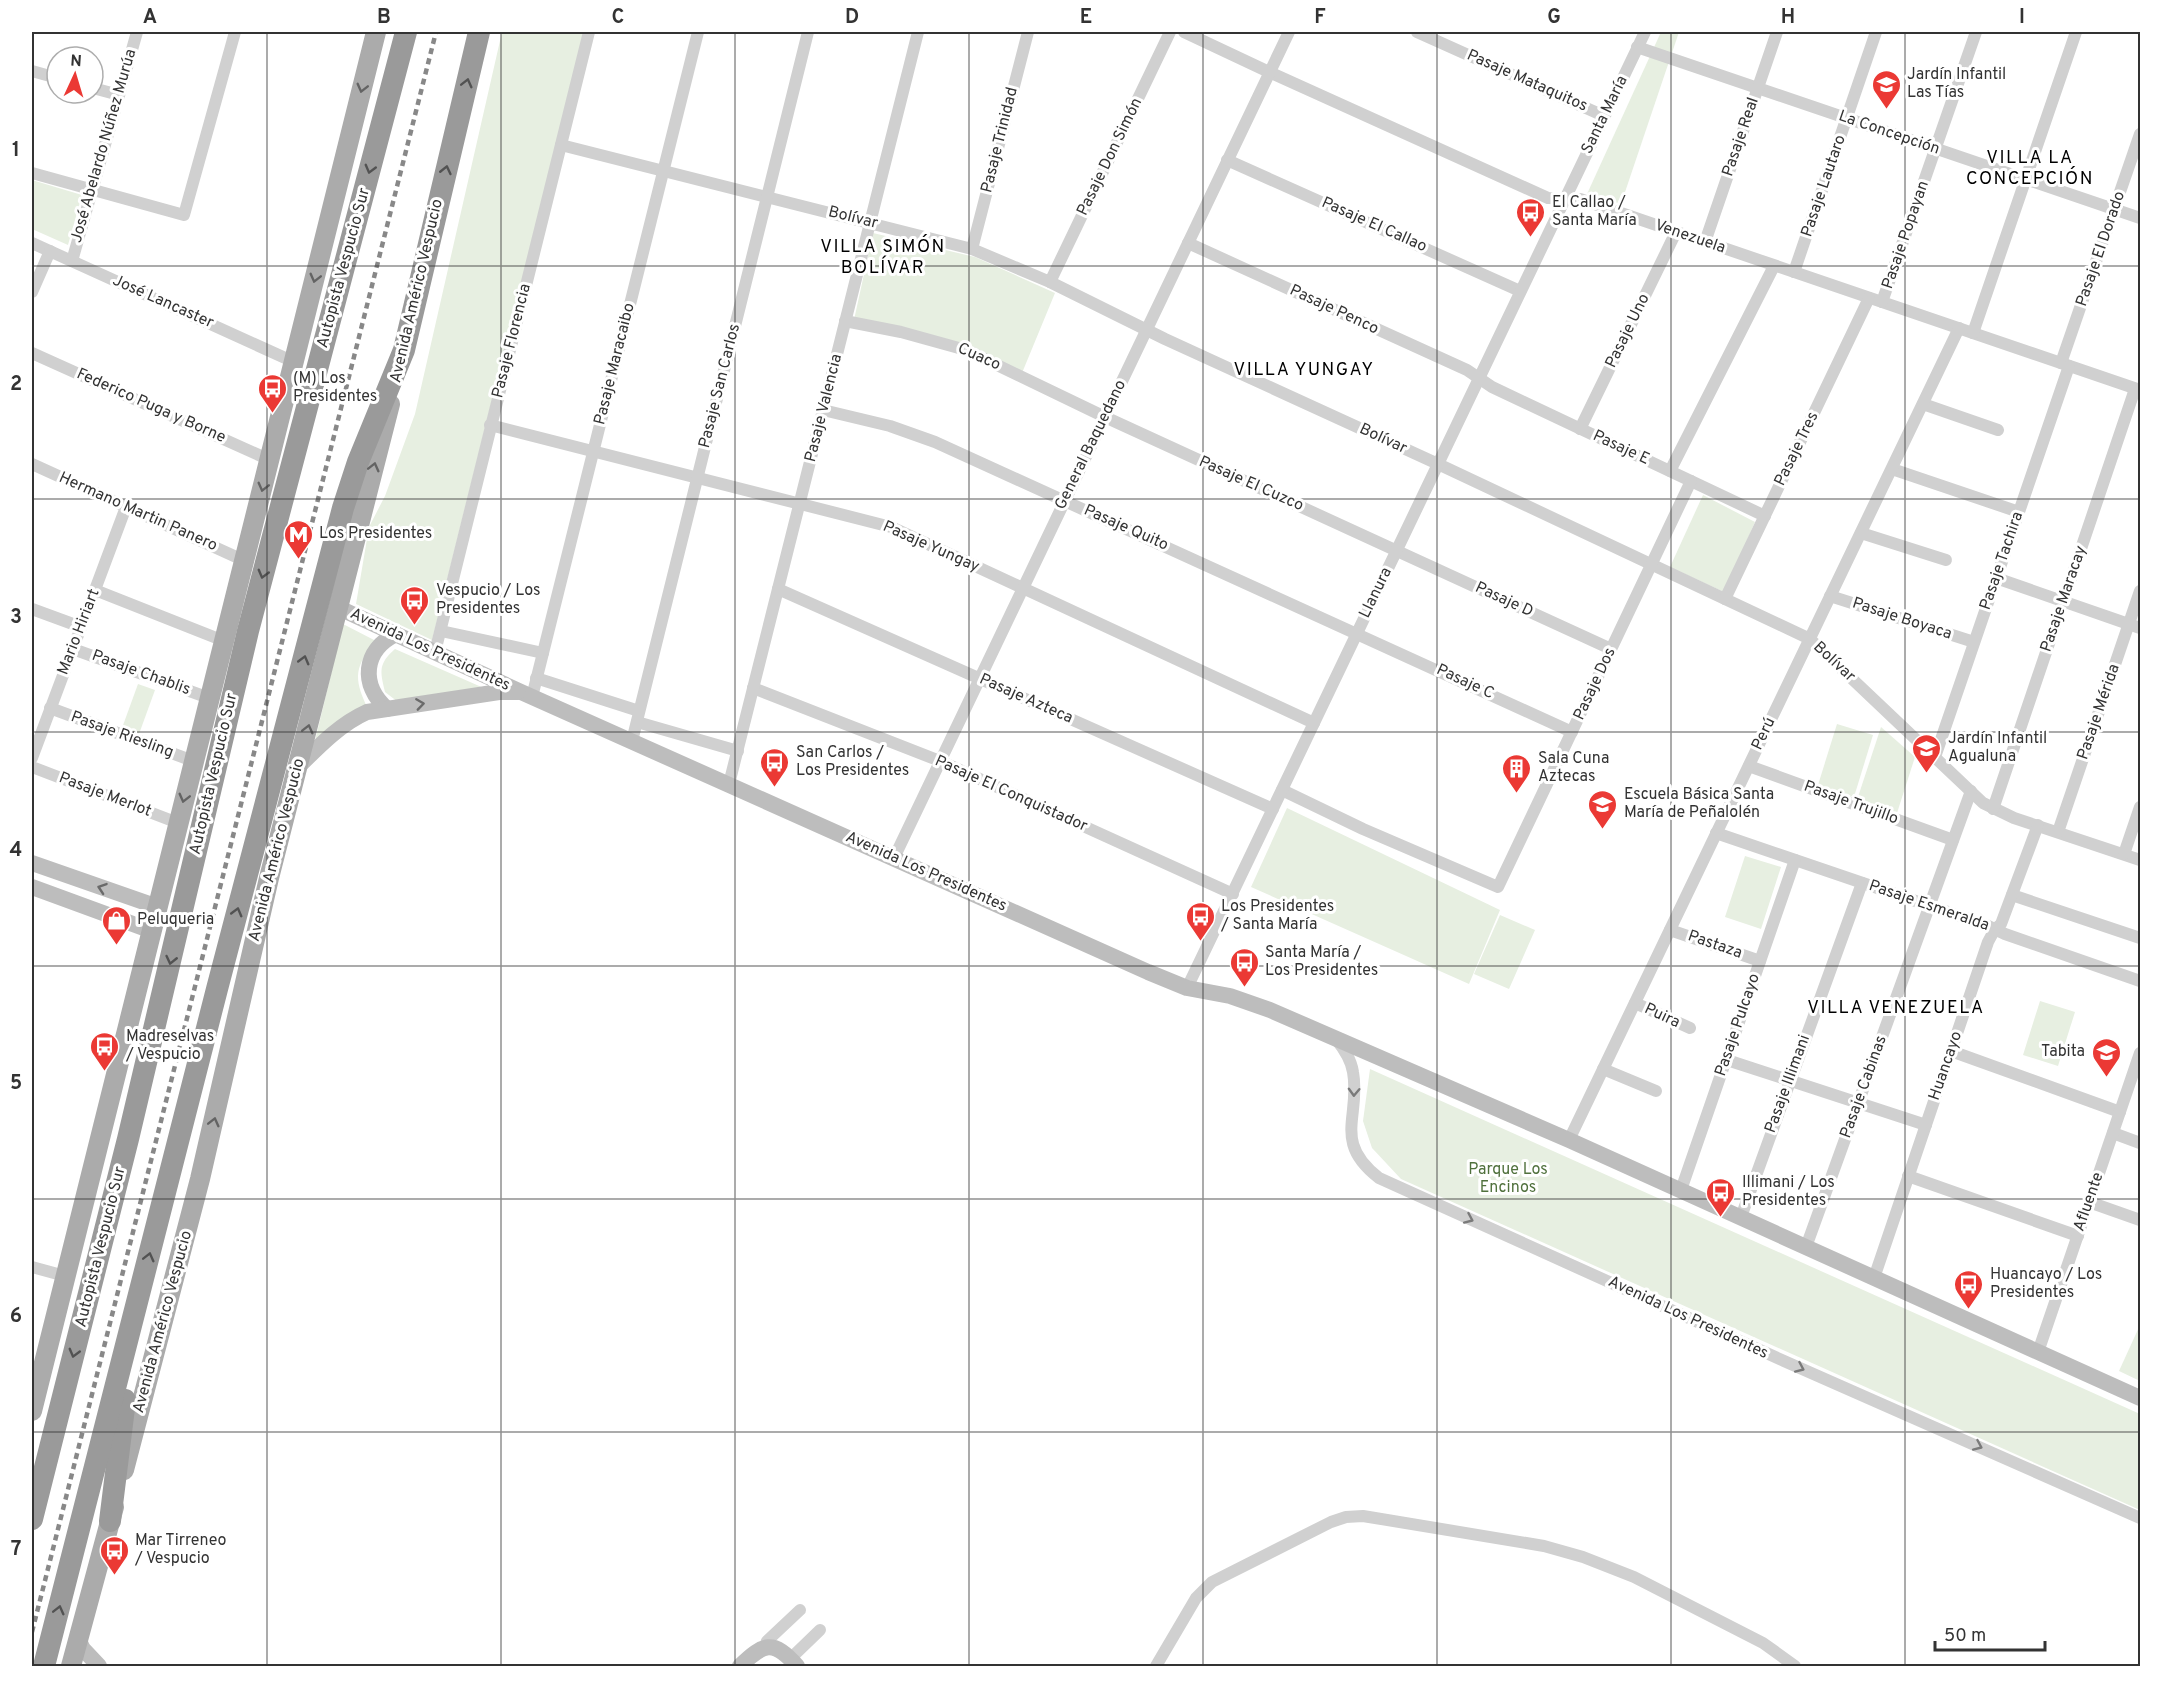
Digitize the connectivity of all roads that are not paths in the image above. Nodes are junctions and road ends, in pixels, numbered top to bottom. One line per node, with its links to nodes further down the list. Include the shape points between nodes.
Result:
1 (137, 32): 24 (street, José Abelardo Núñez Murúa)
2 (235, 32): 34 (street, via 184,215)
3 (376, 32): 60 (main road, one-way to 60)
4 (406, 32): 190 (highway, Autopista Vespucio Sur, one-way to 190, via 248,631 128,1140)
5 (480, 32): 58 (highway, Avenida Américo Vespucio, one-way to 5)
6 (589, 32): 28 (street, Pasaje Florencia)
7 (698, 32): 31 (street, Pasaje Maracaibo)
8 (808, 32): 35 (street, Pasaje San Carlos)
9 (918, 32): 39 (street, Pasaje Valencia)
10 (1028, 32): 44 (street, Pasaje Trinidad)
11 (1170, 32): 49 (street, Pasaje Don Simón)
12 (1184, 32): 21 (street, Venezuela)
13 (1289, 32): 21 (street, General Baquedano)
14 (1417, 32): 25 (street, Pasaje Mataquitos)
15 (1645, 32): 20 (street, Santa María)
16 (1777, 32): 22 (street, Pasaje Real)
17 (1876, 32): 26 (street, Pasaje Lautaro)
18 (1976, 32): 29 (street, Pasaje Popayan)
19 (2076, 32): 33 (street)
20 (1637, 47): 22 (street, La Concepción); 25 (street, Santa María)
21 (1269, 72): 30 (street, General Baquedano); 36 (street, Venezuela, via 1548,198)
22 (1758, 88): 26 (street, La Concepción); 41 (street, Pasaje Real)
23 (105, 91): 24 (street)
24 (118, 95): 34 (street, José Abelardo Núñez Murúa)
25 (1604, 116): 36 (street, Santa María)
26 (1847, 118): 29 (street, La Concepción); 48 (street, Pasaje Lautaro)
27 (2140, 134): 37 (street, Pasaje El Dorado)
28 (561, 145): 31 (street, Bolívar); 67 (street, Pasaje Florencia)
29 (1935, 148): 33 (street, La Concepción); 53 (street, Pasaje Popayan)
30 (1227, 160): 43 (street, General Baquedano); 50 (street, Pasaje El Callao)
31 (664, 170): 35 (street, Bolívar); 70 (street, Pasaje Maracaibo)
32 (32, 173): 34 (street)
33 (2026, 179): 37 (street, La Concepción); 57 (street)
34 (92, 190): 46 (street, José Abelardo Núñez Murúa)
35 (767, 196): 39 (street, Bolívar); 76 (street, Pasaje San Carlos)
36 (1565, 199): 40 (street, Venezuela, via 1580,200); 50 (street, Llanura)
37 (2115, 209): 38 (street, La Concepción); 61 (street, Pasaje El Dorado)
38 (2140, 218)
39 (870, 222): 44 (street, Bolívar); 54 (street, Pasaje Valencia)
40 (1676, 232): 41 (street, Venezuela); 68 (street, Pasaje Uno)
41 (1705, 242): 47 (street, Venezuela)
42 (32, 243): 45 (street, José Lancaster)
43 (1188, 243): 56 (street, General Baquedano); 62 (street, Pasaje Penco)
44 (972, 249): 49 (street, Bolívar)
45 (50, 251): 46 (street, José Lancaster); 51 (street, José Abelardo Núñez Murúa)
46 (72, 261): 60 (street, José Lancaster)
47 (1774, 266): 48 (street, Venezuela); 75 (street)
48 (1794, 272): 52 (street, Venezuela)
49 (1050, 282): 56 (street, Bolívar)
50 (1521, 291): 62 (street, Llanura)
51 (32, 292)
52 (1869, 298): 53 (street, Venezuela); 82 (street, Pasaje Tres)
53 (1882, 302): 55 (street, Venezuela)
54 (845, 321): 65 (street, Pasaje Valencia); 66 (street, Cuaco, via 966,350)
55 (1959, 328): 57 (street, Venezuela); 64 (street, Perú)
56 (1147, 329): 66 (street, General Baquedano); 73 (street, Bolívar)
57 (1973, 333): 61 (street, Venezuela)
58 (404, 350): 96 (main road, Avenida Américo Vespucio, one-way to 58); 185 (highway, one-way to 58, via 343,508)
59 (32, 353): 71 (street, Federico Puga y Borne)
60 (294, 362): 71 (main road)
61 (2065, 365): 63 (street, Venezuela); 81 (street, Pasaje Tachira)
62 (1479, 378): 68 (street, Pasaje E); 73 (street, Llanura)
63 (2138, 389): 95 (street, Pasaje Maracay)
64 (1923, 404): 69 (street); 74 (street, Perú)
65 (823, 410): 78 (street, Pasaje Quito, via 921,436); 79 (street, Pasaje Valencia)
66 (1105, 417): 78 (street, General Baquedano); 84 (street, Pasaje El Cuzco)
67 (490, 426): 70 (street, Pasaje Yungay); 100 (street, Pasaje Florencia)
68 (1580, 429): 75 (street, Pasaje E)
69 (1998, 430)
70 (593, 451): 76 (street, Pasaje Yungay); 109 (street, Pasaje Maracaibo)
71 (270, 460): 85 (main road, one-way to 85)
72 (32, 464): 80 (street, Hermano Martin Panero)
73 (1438, 464): 84 (street, Llanura); 87 (street, Bolívar)
74 (1892, 469): 81 (street); 83 (street, Perú)
75 (1670, 471): 77 (street, Pasaje E)
76 (697, 477): 79 (street, Pasaje Yungay); 117 (street, Pasaje San Carlos)
77 (1691, 481): 82 (street, Pasaje E); 87 (street, Pasaje Dos)
78 (1064, 501): 91 (street, General Baquedano); 101 (street, Pasaje Quito)
79 (800, 503): 89 (street, Pasaje Valencia); 91 (street, Pasaje Yungay, via 891,527)
80 (126, 507): 85 (street, Hermano Martin Panero); 90 (street, Mario Hiriart)
81 (2019, 512): 88 (street, Pasaje Tachira)
82 (1765, 516): 94 (street, Pasaje Tres)
83 (1861, 533): 86 (street); 93 (street, Perú)
84 (1397, 550): 101 (street, Llanura); 107 (street, Pasaje D)
85 (245, 561): 104 (main road)
86 (1946, 561)
87 (1652, 565): 94 (street, Bolívar); 107 (street, Pasaje Dos)
88 (1996, 578): 95 (street); 105 (street, Pasaje Tachira)
89 (778, 589): 111 (street, Pasaje Azteca); 112 (street, Pasaje Valencia)
90 (95, 590): 99 (street, Mario Hiriart); 104 (street)
91 (1022, 590): 111 (street, General Baquedano); 118 (street, Pasaje Yungay)
92 (2140, 591): 98 (street, Pasaje Mérida)
93 (1830, 596): 103 (street, Perú); 105 (street, Pasaje Boyaca)
94 (1725, 599): 103 (street, Bolívar)
95 (2063, 601): 98 (street); 135 (street, Pasaje Maracay)
96 (339, 608): 102 (street, Avenida Los Presidentes); 129 (main road, Avenida Américo Vespucio, one-way to 96)
97 (32, 609): 99 (street)
98 (2135, 626): 138 (street, Pasaje Mérida)
99 (81, 627): 106 (street, Mario Hiriart)
100 (441, 631): 108 (street, Pasaje Florencia); 109 (street)
101 (1357, 633): 118 (street, Llanura); 119 (street, Pasaje C)
102 (396, 634): 108 (street, Avenida Los Presidentes); 116 (street, via 376,649 369,673 372,690)
103 (1810, 639): 123 (street, Bolívar); 127 (street, Perú)
104 (224, 641): 114 (main road)
105 (1974, 642): 123 (street, Pasaje Tachira)
106 (73, 649): 114 (street, Pasaje Chablis); 115 (street, Mario Hiriart)
107 (1611, 649): 119 (street, Pasaje Dos)
108 (435, 652): 113 (street, Avenida Los Presidentes)
109 (543, 653): 110 (street, Pasaje Maracaibo)
110 (536, 678): 113 (street, Pasaje Maracaibo); 117 (street)
111 (980, 679): 126 (street, General Baquedano); 134 (street, Pasaje Azteca)
112 (753, 688): 122 (street, Pasaje Valencia); 126 (street, Pasaje El Conquistador)
113 (527, 694): 116 (street, Avenida Los Presidentes, one-way to 113, via 499,692); 121 (street, Avenida Los Presidentes)
114 (209, 698): 125 (main road)
115 (51, 708): 120 (street, Mario Hiriart); 125 (street, Pasaje Riesling)
116 (387, 709): 129 (street, Avenida Los Presidentes, via 354,718)
117 (638, 716): 121 (street, Pasaje San Carlos); 122 (street)
118 (1314, 723): 131 (street, Llanura)
119 (1572, 732): 131 (street, Pasaje Dos, via 1498,887)
120 (34, 741): 124 (street, Mario Hiriart)
121 (632, 741): 130 (street, Avenida Los Presidentes)
122 (738, 751): 130 (street, Pasaje Valencia)
123 (1935, 757): 132 (street, Bolívar)
124 (32, 758)
125 (194, 761): 136 (main road, one-way to 136)
126 (940, 761): 142 (street, General Baquedano); 148 (street, Pasaje El Conquistador)
127 (1749, 766): 139 (street, Perú); 140 (street, Pasaje Trujillo)
128 (32, 767): 136 (street, Pasaje Merlot)
129 (298, 767): 191 (main road, Avenida Américo Vespucio, one-way to 129, via 200,1179)
130 (729, 784): 142 (street, Avenida Los Presidentes)
131 (1282, 790): 134 (street, Llanura)
132 (1971, 791): 135 (street, Bolívar); 140 (street, Pasaje Cabinas)
133 (2140, 807): 141 (street)
134 (1273, 809): 148 (street, Llanura)
135 (1992, 809): 137 (street, Bolívar)
136 (178, 823): 151 (main road)
137 (2038, 825): 138 (street, Bolívar); 149 (street, Huancayo)
138 (2058, 832): 141 (street, Bolívar)
139 (1716, 833): 143 (street, Pasaje Esmeralda); 153 (street, Perú)
140 (1953, 840): 150 (street, Pasaje Cabinas)
141 (2124, 854): 144 (street, Bolívar)
142 (894, 858): 158 (street, Avenida Los Presidentes)
143 (1795, 860): 146 (street, Pasaje Esmeralda); 156 (street, Pasaje Pulcayo)
144 (2140, 860)
145 (32, 863): 151 (street, one-way to 145)
146 (1862, 883): 150 (street, Pasaje Esmeralda); 167 (street, Pasaje Illimani)
147 (32, 887): 154 (street)
148 (1233, 894): 158 (street, Llanura)
149 (2012, 895): 152 (street, Huancayo, via 2001,924); 155 (street)
150 (1929, 906): 152 (street, Pasaje Esmeralda); 169 (street, Pasaje Cabinas)
151 (158, 907): 154 (main road)
152 (1995, 929): 157 (street, Pasaje Esmeralda); 162 (street, Huancayo)
153 (1670, 930): 156 (street, Pastaza); 159 (street, Perú)
154 (152, 931): 183 (main road)
155 (2140, 938)
156 (1761, 961): 164 (street, Pasaje Pulcayo)
157 (2140, 981)
158 (1187, 988): 161 (street, Avenida Los Presidentes, via 1245,1001)
159 (1635, 1003): 160 (street, Puira); 165 (street, Perú)
160 (1690, 1028)
161 (1335, 1038): 173 (street, Avenida Los Presidentes); 189 (street, Avenida Los Presidentes, one-way to 189, via 1349,1058 1353,1073 1350,1128 1355,1148 1365,1165 1386,1182)
162 (1951, 1051): 170 (street); 171 (street, Huancayo)
163 (2140, 1053): 166 (street, Afluente)
164 (1727, 1060): 167 (street); 176 (street, Pasaje Pulcayo)
165 (1604, 1069): 168 (street); 173 (street, Perú)
166 (2137, 1072): 170 (street, Afluente)
167 (1789, 1081): 169 (street); 178 (street, Pasaje Illimani)
168 (1656, 1091)
169 (1858, 1103): 171 (street); 181 (street, Pasaje Cabinas)
170 (2120, 1112): 172 (street, Afluente)
171 (1926, 1125): 175 (street, Huancayo)
172 (2113, 1133): 174 (street); 177 (street, Afluente)
173 (1569, 1140): 176 (street, Avenida Los Presidentes)
174 (2140, 1143)
175 (1908, 1176): 180 (street); 184 (street, Huancayo)
176 (1681, 1190): 178 (street, Avenida Los Presidentes)
177 (2089, 1202): 179 (street); 180 (street, Afluente)
178 (1740, 1217): 181 (street, Avenida Los Presidentes)
179 (2140, 1220)
180 (2078, 1236): 186 (street, Afluente)
181 (1806, 1247): 184 (street, Avenida Los Presidentes)
182 (32, 1267): 183 (street)
183 (65, 1276): 188 (main road)
184 (1874, 1278): 186 (street, Avenida Los Presidentes)
185 (134, 1313): 191 (highway); 197 (highway, one-way to 185)
186 (2038, 1352): 187 (street, Avenida Los Presidentes)
187 (2140, 1398)
188 (32, 1411)
189 (2140, 1518)
190 (32, 1519)
191 (110, 1521): 194 (main road, Avenida Américo Vespucio)
192 (800, 1610): 195 (street, via 767,1641)
193 (820, 1630): 196 (street)
194 (78, 1639): 198 (main road, Avenida Américo Vespucio); 199 (street)
195 (768, 1647): 196 (street, via 779,1649); 200 (street)
196 (790, 1664)
197 (44, 1666)
198 (71, 1666)
199 (99, 1666)
200 (740, 1666)
201 (1156, 1666): 202 (street, via 1196,1598 1212,1582 1331,1522 1363,1515 1544,1546 1582,1557 1634,1577 1763,1643)
202 (1796, 1666)

